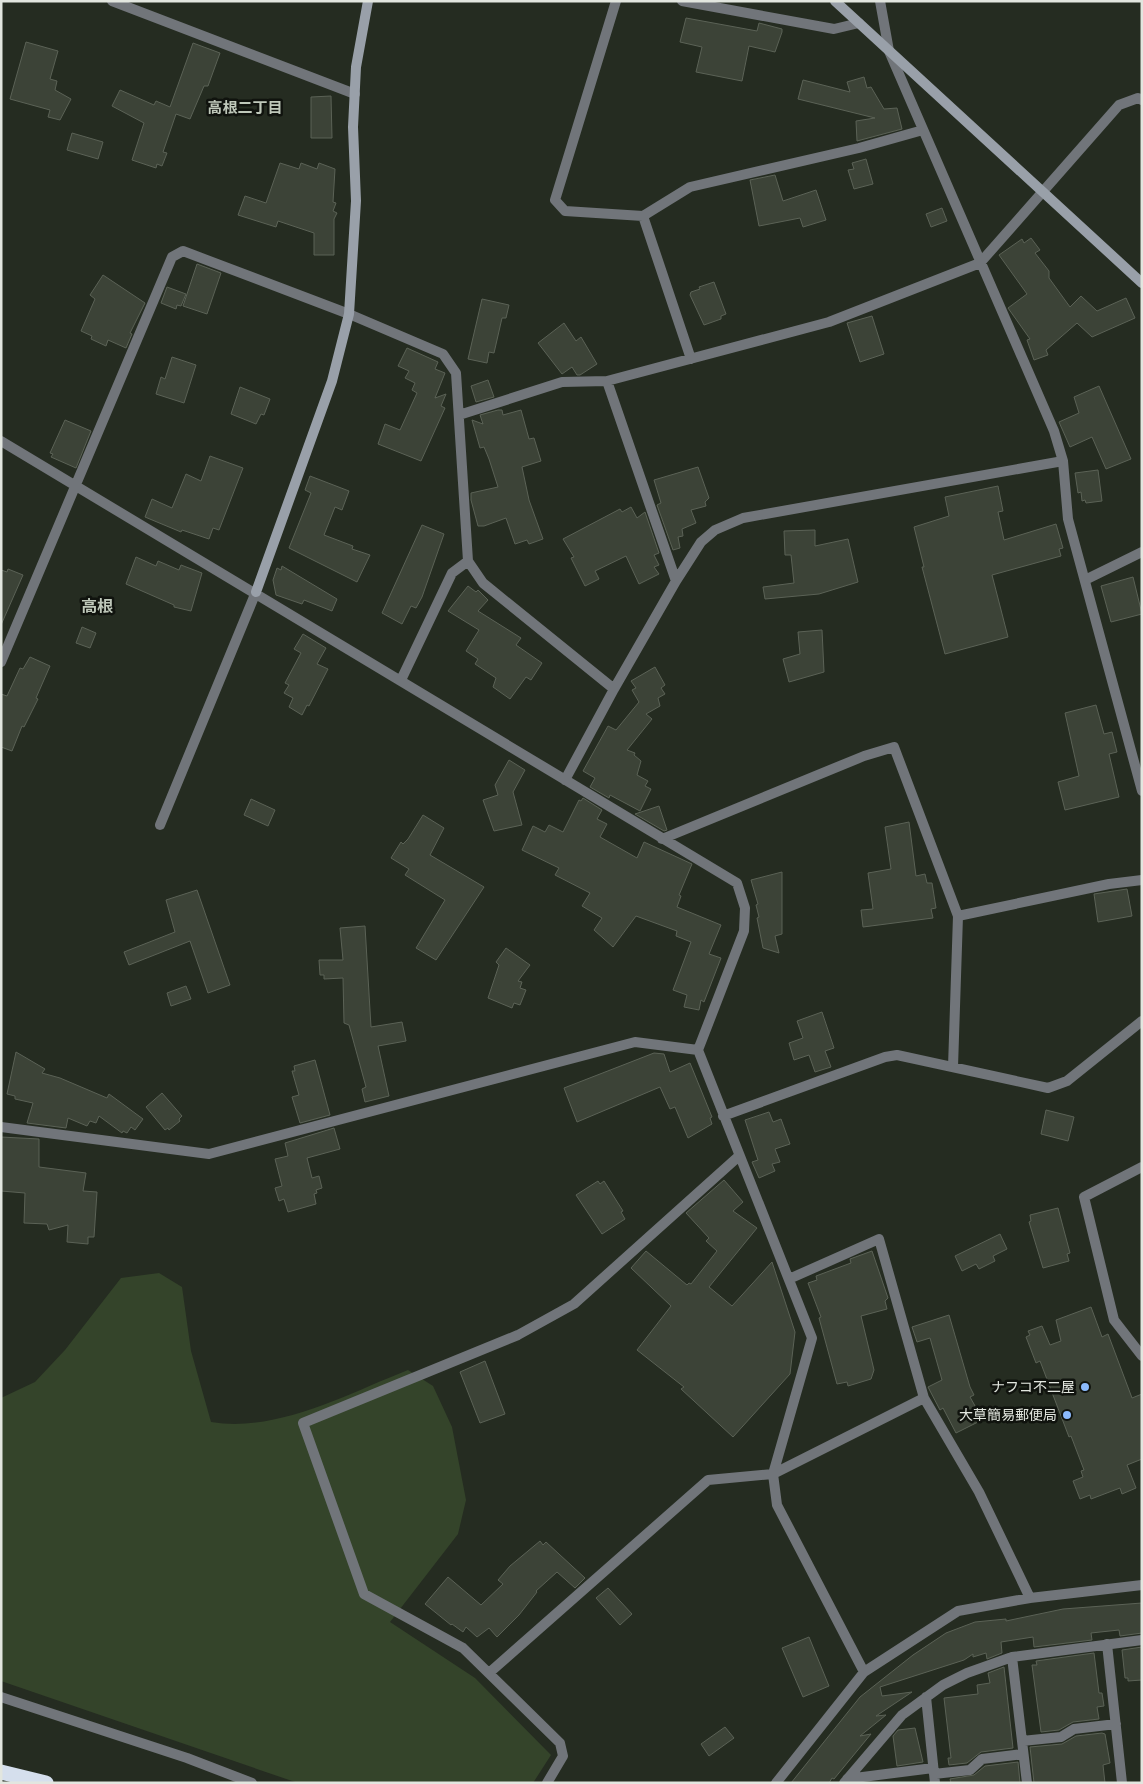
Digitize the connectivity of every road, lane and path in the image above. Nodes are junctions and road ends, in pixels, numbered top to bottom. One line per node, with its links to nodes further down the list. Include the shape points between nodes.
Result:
1 (112, 1): 9 (street)
2 (368, 1): 9 (street, via 356,67)
3 (616, 1): 13 (street, via 555,200 566,211)
4 (682, 1): 7 (street, via 834,29)
5 (835, 1): 7 (street)
6 (880, 1): 8 (street)
7 (859, 23): 8 (street)
8 (889, 51): 11 (street); 12 (street)
9 (355, 94): 16 (street, via 356,201)
10 (1142, 100): 12 (street, via 1138,98 1119,105)
11 (923, 130): 13 (street, via 690,188); 14 (street)
12 (1042, 190): 14 (street); 15 (street)
13 (643, 216): 17 (street)
14 (980, 263): 17 (street, via 829,322); 21 (street, via 1054,431)
15 (1142, 283)
16 (349, 314): 19 (street, via 443,354 456,373); 22 (street, via 183,251 172,257); 27 (street, via 332,381)
17 (691, 358): 18 (street)
18 (607, 381): 19 (street, via 562,382); 26 (street)
19 (459, 415): 24 (street)
20 (1, 441): 22 (street)
21 (1063, 461): 25 (street, via 1068,518); 26 (street, via 743,518 715,530 701,542)
22 (76, 486): 27 (street); 28 (street)
23 (1142, 552): 25 (street)
24 (468, 561): 29 (street, via 452,573); 30 (street, via 483,583)
25 (1085, 580): 32 (street)
26 (676, 581): 30 (street)
27 (256, 592): 29 (street); 33 (street)
28 (1, 662)
29 (401, 680): 31 (street)
30 (614, 689): 31 (street)
31 (565, 780): 34 (street)
32 (1142, 791)
33 (160, 825)
34 (662, 839): 36 (street, via 864,756 894,747); 38 (street, via 737,883 745,908 744,931)
35 (1142, 880): 36 (street, via 1108,884)
36 (958, 916): 39 (street)
37 (1142, 1021): 39 (street, via 1067,1081 1048,1088)
38 (698, 1050): 40 (street); 41 (street, via 635,1042 209,1154)
39 (953, 1067): 40 (street, via 897,1055 885,1057)
40 (723, 1116): 42 (street)
41 (1, 1128)
42 (739, 1156): 44 (street); 54 (street, via 574,1304 518,1335 303,1423 364,1594 464,1648)
43 (1142, 1167): 45 (street, via 1084,1197 1114,1320)
44 (789, 1279): 46 (street, via 879,1239); 47 (street, via 812,1338)
45 (1142, 1356)
46 (924, 1398): 47 (street); 49 (street, via 978,1492)
47 (773, 1474): 53 (street, via 776,1504); 54 (street, via 708,1480)
48 (1142, 1585): 49 (street)
49 (1030, 1598): 53 (street, via 958,1611)
50 (1142, 1640): 51 (street)
51 (1107, 1644): 52 (street); 57 (street)
52 (1012, 1657): 56 (street, via 966,1672); 58 (street)
53 (864, 1672): 66 (street)
54 (489, 1673): 65 (street, via 560,1743 563,1756)
55 (1, 1697): 64 (street, via 187,1758)
56 (926, 1697): 61 (street); 62 (street, via 902,1715)
57 (1116, 1724): 58 (street, via 1074,1729 1061,1737); 68 (street)
58 (1022, 1740): 59 (street)
59 (1023, 1754): 61 (street, via 982,1759 970,1770); 67 (street)
60 (1, 1772): 63 (highway)
61 (934, 1775): 62 (street)
62 (846, 1781)
63 (46, 1783)
64 (252, 1783)
65 (547, 1783)
66 (776, 1783)
67 (1027, 1783)
68 (1122, 1783)

